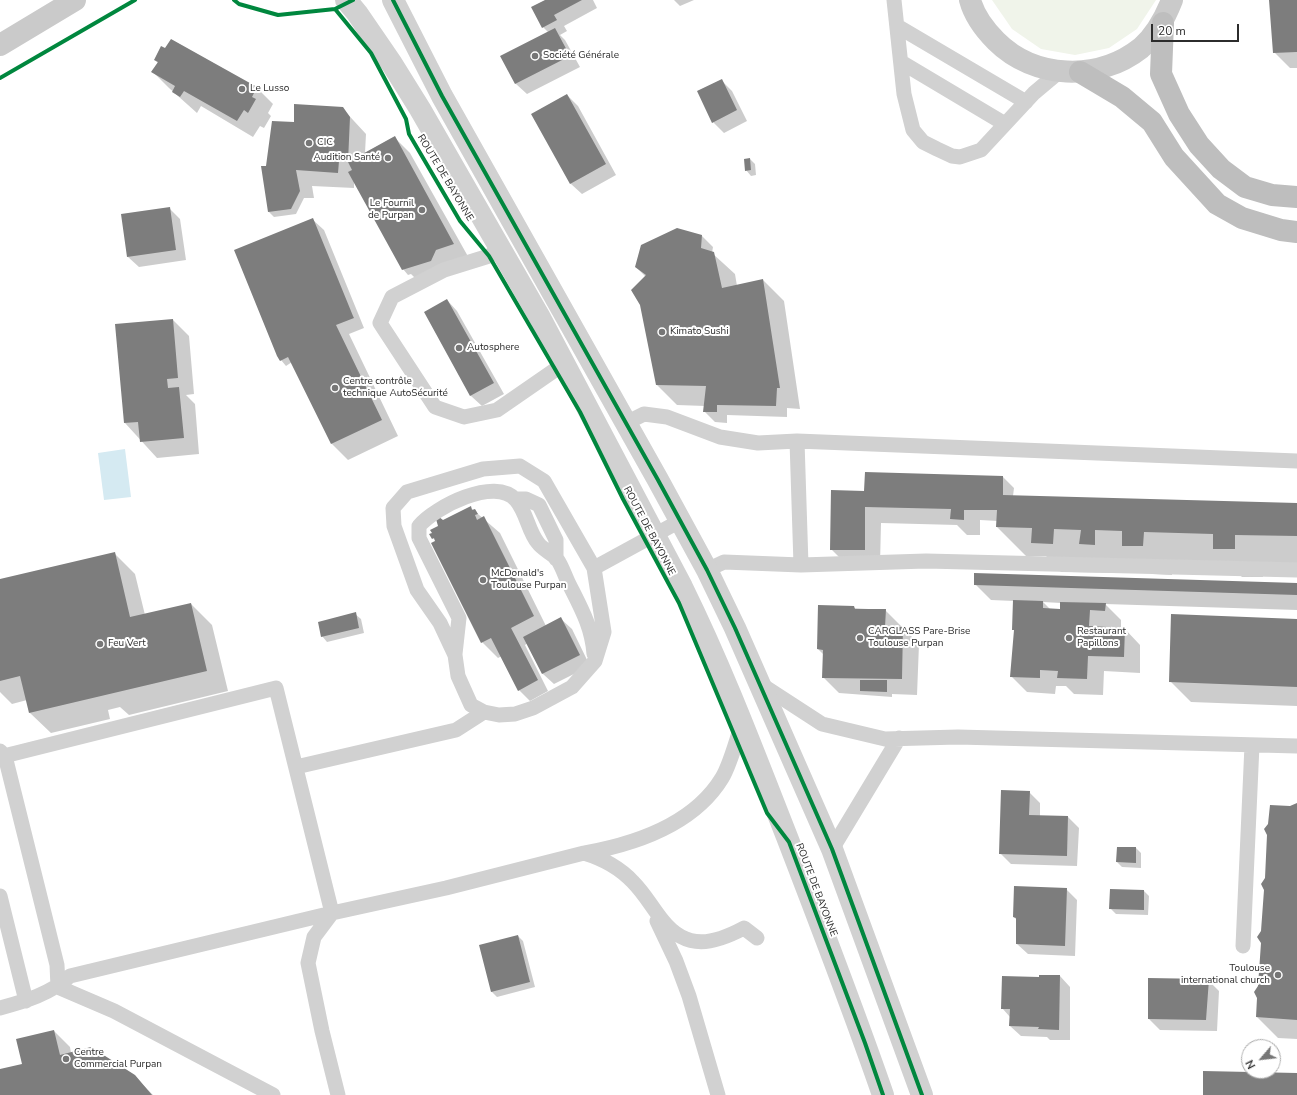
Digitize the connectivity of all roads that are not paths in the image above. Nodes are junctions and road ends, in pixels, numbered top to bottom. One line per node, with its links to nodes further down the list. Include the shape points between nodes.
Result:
1 (75, 0): 9 (main road)
2 (346, 0): 17 (street, ROUTE DE BAYONNE, via 375,39 420,109)
3 (393, 0): 19 (street, via 442,96)
4 (894, 0): 8 (lane)
5 (970, 0): 11 (main road, via 985,29 1005,50 1031,64)
6 (1172, 0): 7 (main road)
7 (1163, 23): 12 (main road, via 1141,48 1113,64); 15 (highway, via 1162,74 1179,114 1199,145 1221,169 1246,188 1272,195)
8 (896, 26): 10 (lane); 13 (lane, via 1000,87)
9 (0, 45)
10 (901, 62): 14 (lane); 14 (lane, via 904,94 913,130 923,142 952,156 960,157 981,150)
11 (1059, 72): 12 (main road); 13 (lane)
12 (1080, 72): 16 (highway, via 1122,97 1152,122 1174,157 1218,204 1242,218 1281,230)
13 (1030, 97): 14 (lane)
14 (1005, 124)
15 (1297, 197)
16 (1297, 232)
17 (500, 249): 18 (street, ROUTE DE BAYONNE); 18 (lane, via 489,256 444,270 392,297 380,323 435,407 464,417 497,410)
18 (564, 363): 23 (street, ROUTE DE BAYONNE)
19 (626, 423): 20 (lane, via 644,414 668,417 720,437 758,443); 22 (street)
20 (797, 441): 21 (lane); 24 (lane)
21 (1297, 461)
22 (680, 521): 23 (lane); 26 (street)
23 (655, 535): 25 (lane); 32 (street, ROUTE DE BAYONNE, via 700,624)
24 (801, 565): 26 (lane, via 724,562); 27 (lane, via 926,561)
25 (594, 568): 28 (lane, via 544,481 520,466 483,469 407,492 393,508 394,526 417,590 440,623); 29 (lane, via 604,632)
26 (707, 570): 30 (street)
27 (1297, 570)
28 (454, 655): 29 (lane, via 459,618 419,538 419,526 426,517 461,499 480,492 501,492 538,505 556,540 556,559 587,619 593,636); 31 (lane, via 458,676 471,705)
29 (595, 661): 31 (lane, via 572,687 533,708 515,714 499,715)
30 (762, 685): 33 (lane, via 822,724 885,739); 38 (street)
31 (484, 712): 37 (lane, via 456,730)
32 (742, 723): 39 (lane, via 722,778 701,804 666,828 616,847); 51 (street, ROUTE DE BAYONNE, via 824,933)
33 (899, 738): 34 (lane, via 958,737); 38 (lane)
34 (1252, 745): 35 (lane); 44 (lane)
35 (1297, 746)
36 (2, 755): 37 (lane, via 276,688); 45 (lane, via 57,965)
37 (296, 767): 42 (lane)
38 (832, 849): 52 (street)
39 (584, 853): 41 (lane, via 617,867); 42 (lane, via 446,888)
40 (0, 896): 46 (lane)
41 (645, 897): 43 (lane, via 677,936 697,943 708,942 744,928); 50 (lane, via 676,961 702,1034)
42 (332, 913): 45 (lane, via 70,976); 49 (lane, via 314,937 308,963)
43 (757, 938)
44 (1243, 946)
45 (58, 987): 46 (lane); 48 (lane, via 114,1011)
46 (26, 1001): 47 (lane)
47 (0, 1008)
48 (273, 1095)
49 (338, 1095)
50 (718, 1095)
51 (883, 1095)
52 (922, 1095)

